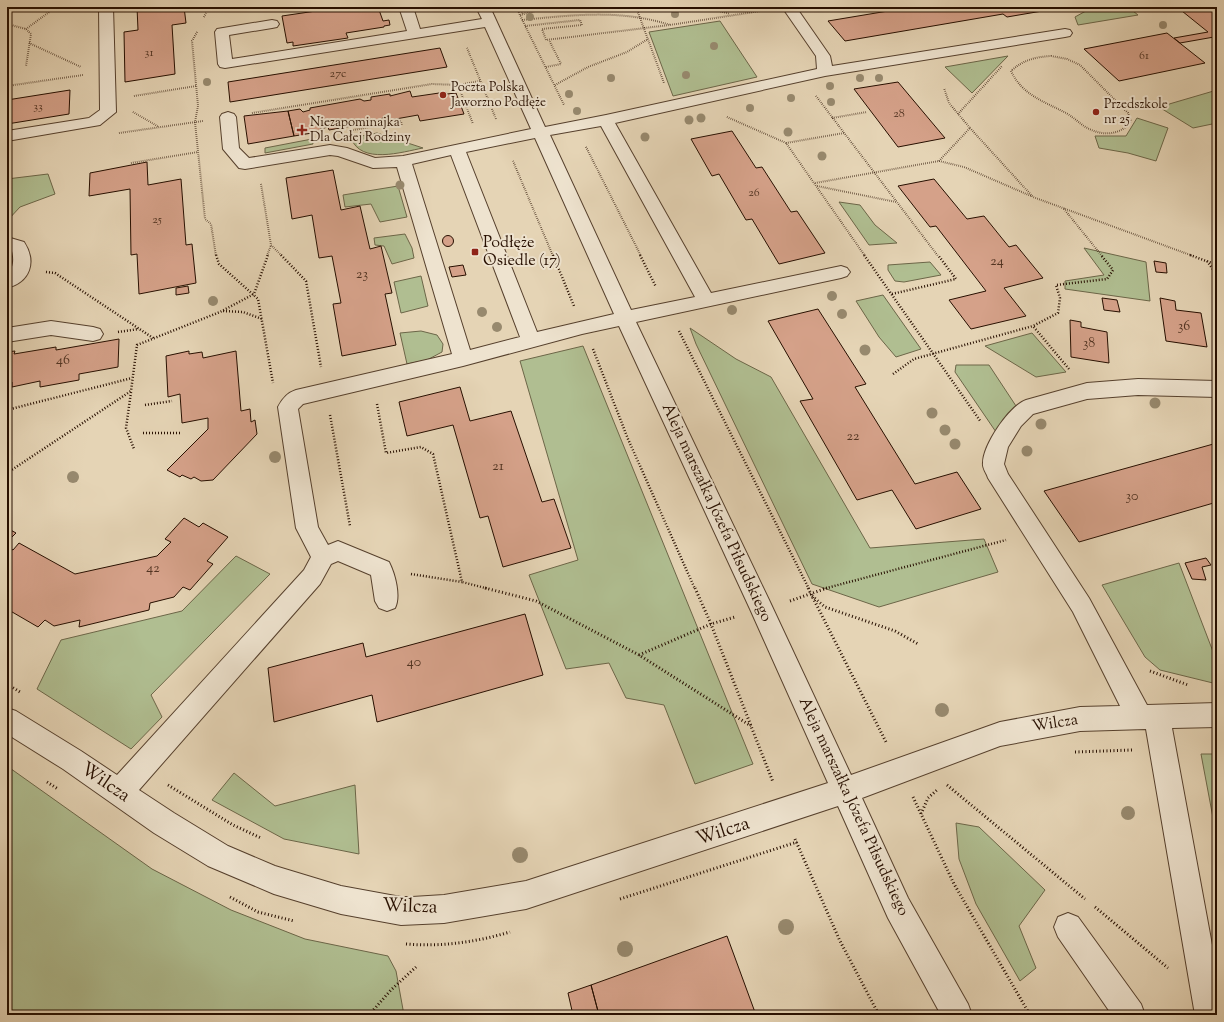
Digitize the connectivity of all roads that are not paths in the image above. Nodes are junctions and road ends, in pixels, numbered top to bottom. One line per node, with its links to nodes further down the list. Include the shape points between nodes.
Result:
1 (106, 7): 13 (street, via 101,72 108,93 108,112 94,122)
2 (406, 7): 8 (street)
3 (483, 7): 5 (street, Aleja marszałka Józefa Piłsudskiego)
4 (789, 7): 9 (street, via 823,56)
5 (490, 22): 8 (street); 12 (street, Aleja marszałka Józefa Piłsudskiego)
6 (1065, 33): 9 (street)
7 (274, 34): 8 (street)
8 (415, 34)
9 (825, 72): 11 (street)
10 (228, 117): 15 (street, via 231,149 246,164 330,150 384,164)
11 (606, 120): 12 (street); 19 (street)
12 (540, 132): 14 (street, via 502,133); 20 (street, Aleja marszałka Józefa Piłsudskiego)
13 (7, 136)
14 (457, 149): 15 (street); 23 (street)
15 (403, 161): 24 (street)
16 (7, 243): 18 (street, via 18,246 23,261 17,274)
17 (842, 272): 19 (street)
18 (7, 282)
19 (706, 300): 20 (street)
20 (625, 318): 23 (street, via 582,326); 31 (street, Aleja marszałka Józefa Piłsudskiego)
21 (93, 334): 22 (street, via 51,328)
22 (7, 335)
23 (531, 340): 24 (street)
24 (463, 359): 26 (street, via 296,398 288,407 307,528)
25 (1217, 389): 29 (street, via 1138,387 1087,391 1026,408 1014,420 998,446 993,464)
26 (330, 554): 27 (street, via 381,569); 32 (street)
27 (387, 602)
28 (1217, 715): 29 (street, Wilcza)
29 (1148, 717): 31 (street, Wilcza, via 1080,719 1000,734); 34 (street)
30 (7, 720): 32 (street, Wilcza)
31 (845, 791): 32 (street, Wilcza, via 526,895 444,909 401,911 341,900 274,880 218,856); 35 (street, Aleja marszałka Józefa Piłsudskiego, via 898,908)
32 (119, 792)
33 (1068, 926): 36 (street)
34 (1209, 1006)
35 (957, 1015)
36 (1130, 1015)

